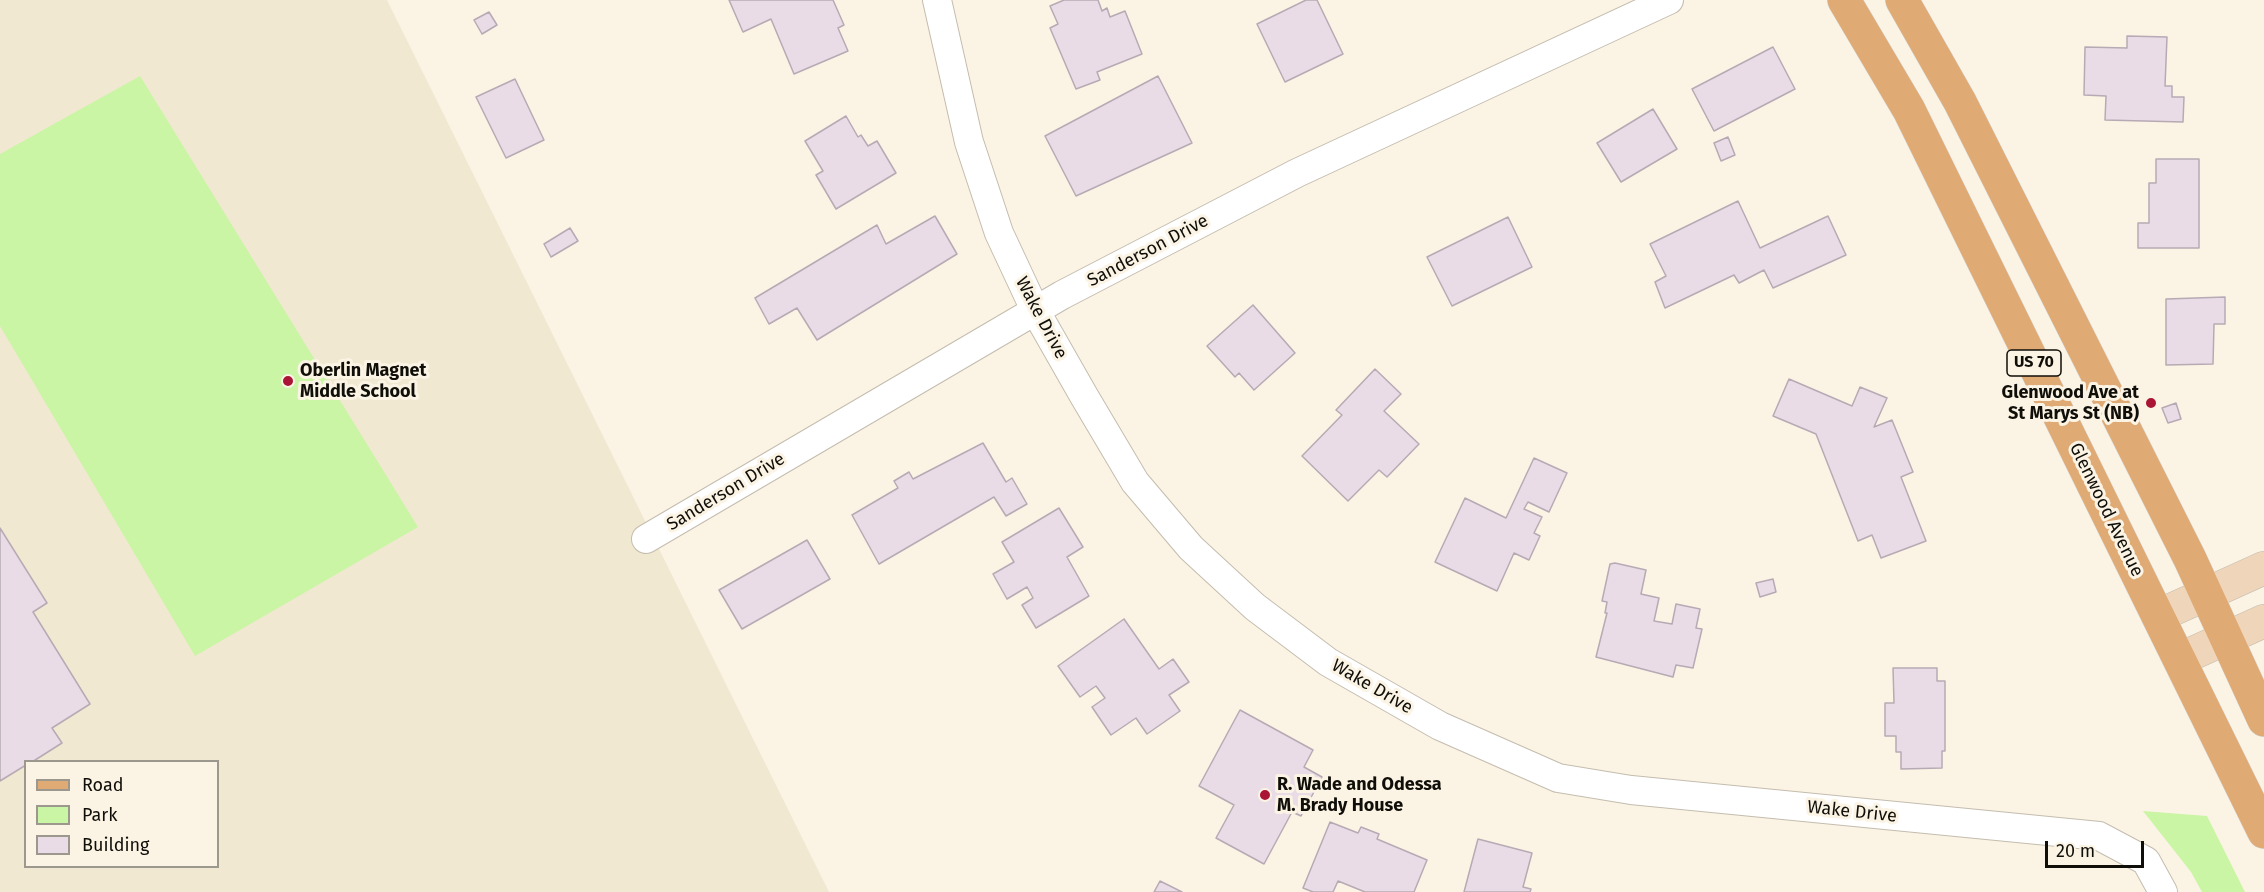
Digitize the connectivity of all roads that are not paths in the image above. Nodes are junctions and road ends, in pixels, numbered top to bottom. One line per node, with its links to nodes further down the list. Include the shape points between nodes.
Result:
1 (937, 0): 5 (street, Wake Drive, via 969,142 999,233)
2 (1669, 0): 5 (street, Sanderson Drive, via 1297,173)
3 (1844, 0): 9 (main road, Glenwood Avenue / US 70, via 1910,110)
4 (1902, 0): 8 (main road, US 70, via 1960,102)
5 (1035, 310): 6 (street, Sanderson Drive); 15 (street, Wake Drive, via 1135,482 1191,548 1255,607 1328,662 1440,726 1558,778 1631,790 2099,836 2146,861)
6 (646, 539)
7 (2264, 568): 8 (main road)
8 (2206, 596): 9 (main road); 11 (main road, US 70)
9 (2158, 616): 12 (main road, Glenwood Avenue / US 70)
10 (2264, 621): 11 (main road)
11 (2226, 640): 12 (main road); 13 (main road, US 70)
12 (2180, 659): 14 (main road, Glenwood Avenue / US 70)
13 (2264, 720)
14 (2264, 832)
15 (2163, 892)

